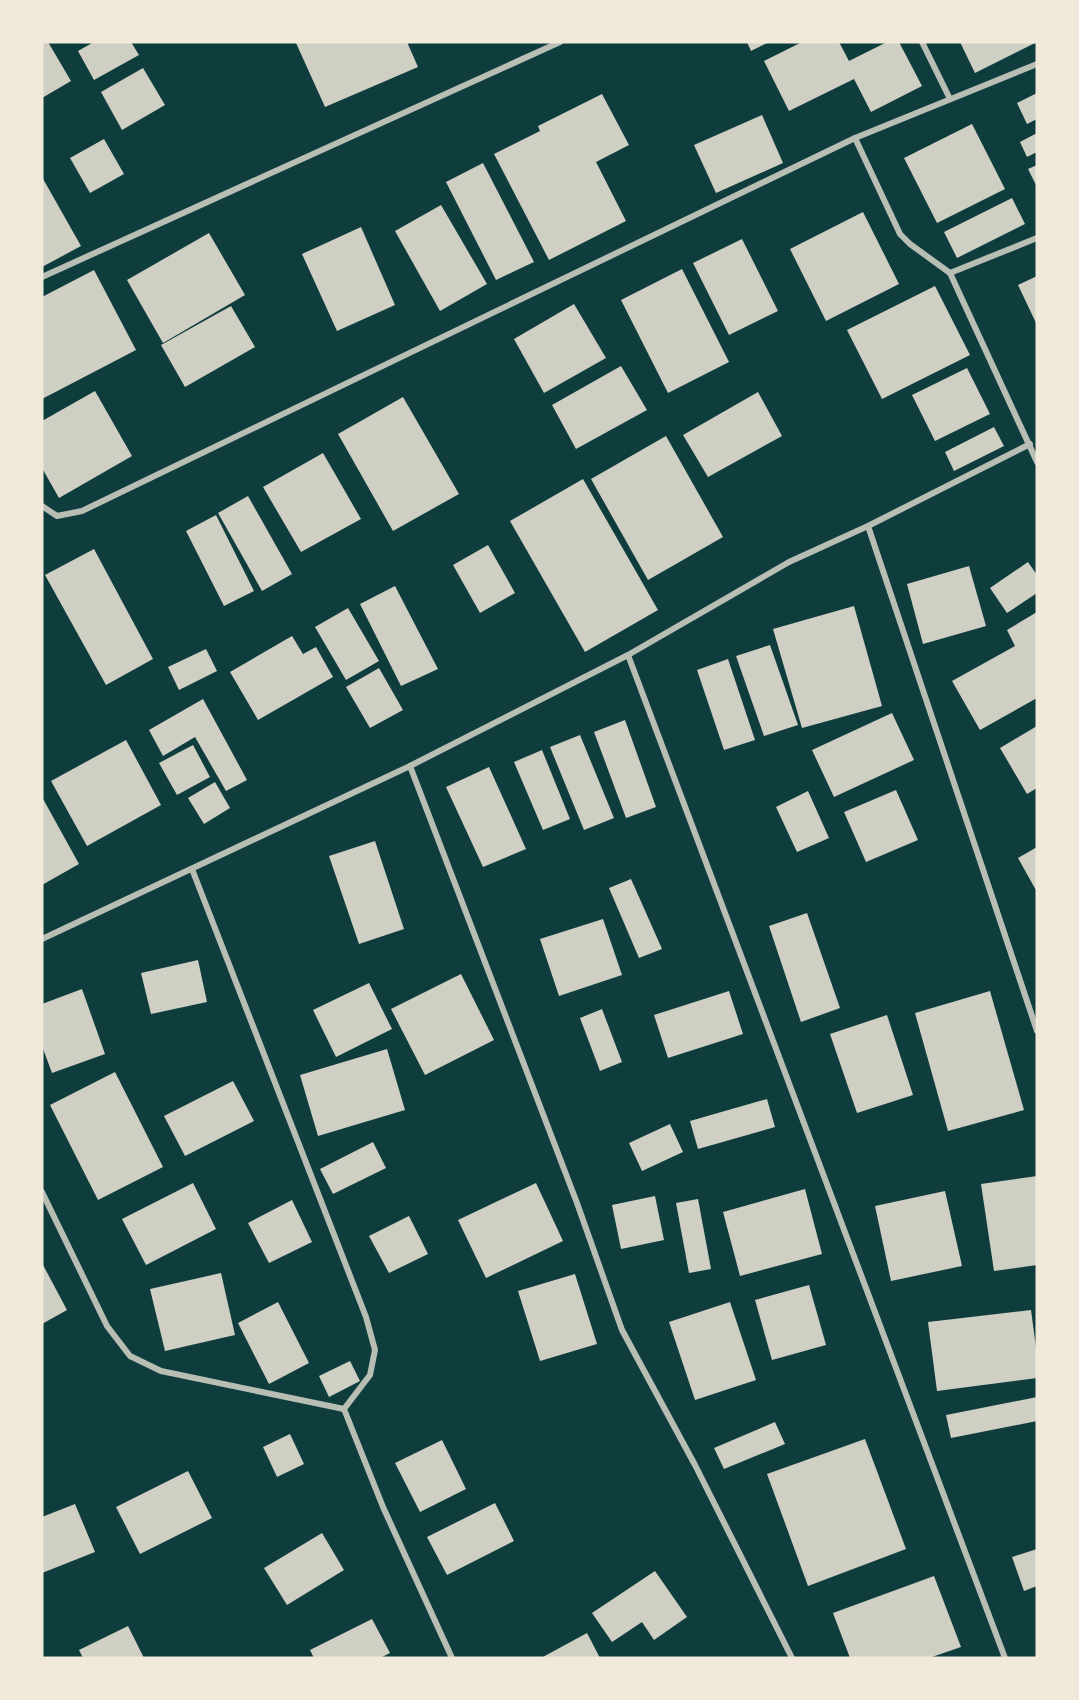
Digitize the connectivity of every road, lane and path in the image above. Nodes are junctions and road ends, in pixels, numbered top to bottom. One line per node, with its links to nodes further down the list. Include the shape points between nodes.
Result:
1 (560, 42): 8 (street)
2 (922, 42): 4 (street)
3 (1037, 64): 4 (street)
4 (950, 99): 5 (street)
5 (855, 138): 7 (street, via 900,234); 11 (street, via 82,511 57,516)
6 (1037, 238): 7 (street)
7 (950, 273): 9 (street)
8 (42, 277)
9 (1030, 444): 10 (street); 12 (street)
10 (1037, 462)
11 (42, 506)
12 (868, 526): 13 (street, via 789,562); 17 (street)
13 (628, 655): 14 (street); 22 (street)
14 (410, 766): 15 (street); 21 (street, via 622,1330)
15 (192, 869): 16 (street); 19 (street, via 366,1317 375,1350 370,1375)
16 (42, 939)
17 (1037, 1031)
18 (42, 1192): 19 (street, via 106,1326 130,1356 161,1371)
19 (344, 1409): 20 (street, via 383,1507)
20 (452, 1658)
21 (792, 1658)
22 (1005, 1658)

